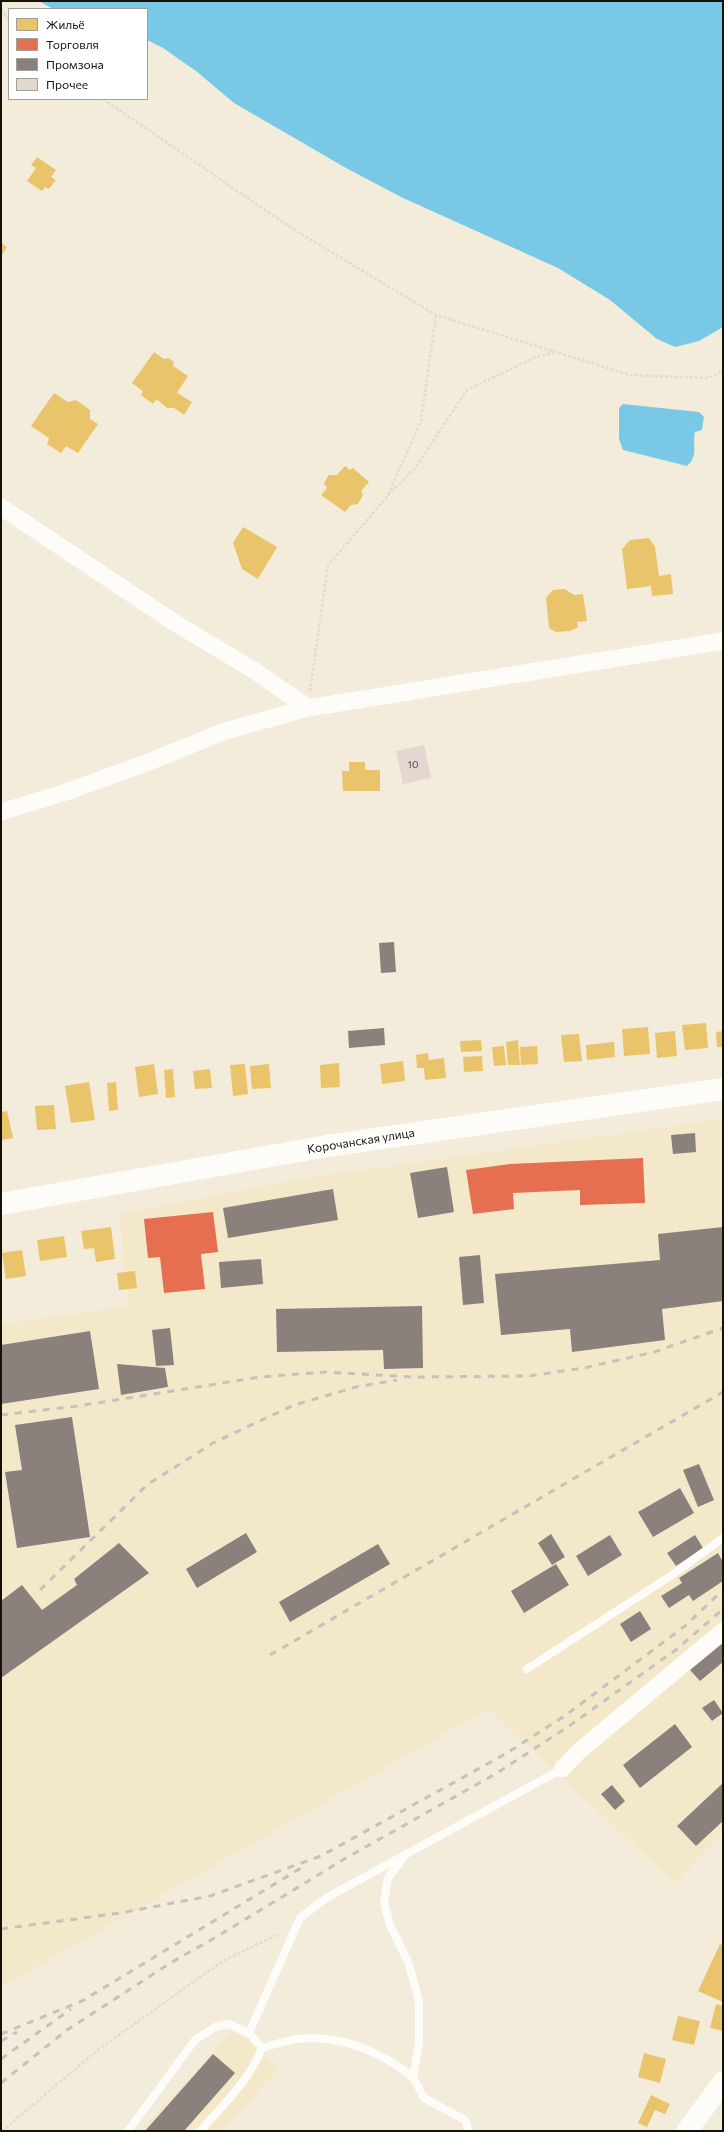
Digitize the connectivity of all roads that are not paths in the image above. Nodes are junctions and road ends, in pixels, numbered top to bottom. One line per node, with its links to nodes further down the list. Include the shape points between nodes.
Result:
1 (1, 507): 3 (street)
2 (723, 641): 3 (street)
3 (308, 708): 4 (street, via 225,731 66,792)
4 (1, 812)
5 (723, 1089): 7 (main road, Корочанская улица, via 327,1146)
6 (723, 1103): 8 (main road, Корочанская улица, via 331,1159)
7 (1, 1204)
8 (1, 1217)
9 (723, 1538): 11 (lane, via 672,1575)
10 (723, 1631): 12 (street, via 577,1753)
11 (527, 1669)
12 (562, 1769): 13 (lane)
13 (405, 1855): 14 (lane, via 326,1898 300,1918); 16 (lane, via 388,1878 384,1903 390,1925 410,1964 419,2002 419,2044)
14 (249, 2033): 15 (lane); 18 (lane, via 228,2024 215,2027 195,2040)
15 (262, 2048): 16 (lane, via 296,2039 323,2038 360,2045 392,2061); 19 (lane, via 249,2075)
16 (413, 2077): 20 (lane, via 424,2098 465,2120)
17 (723, 2082): 21 (street)
18 (128, 2131)
19 (200, 2131)
20 (469, 2131)
21 (688, 2131)

